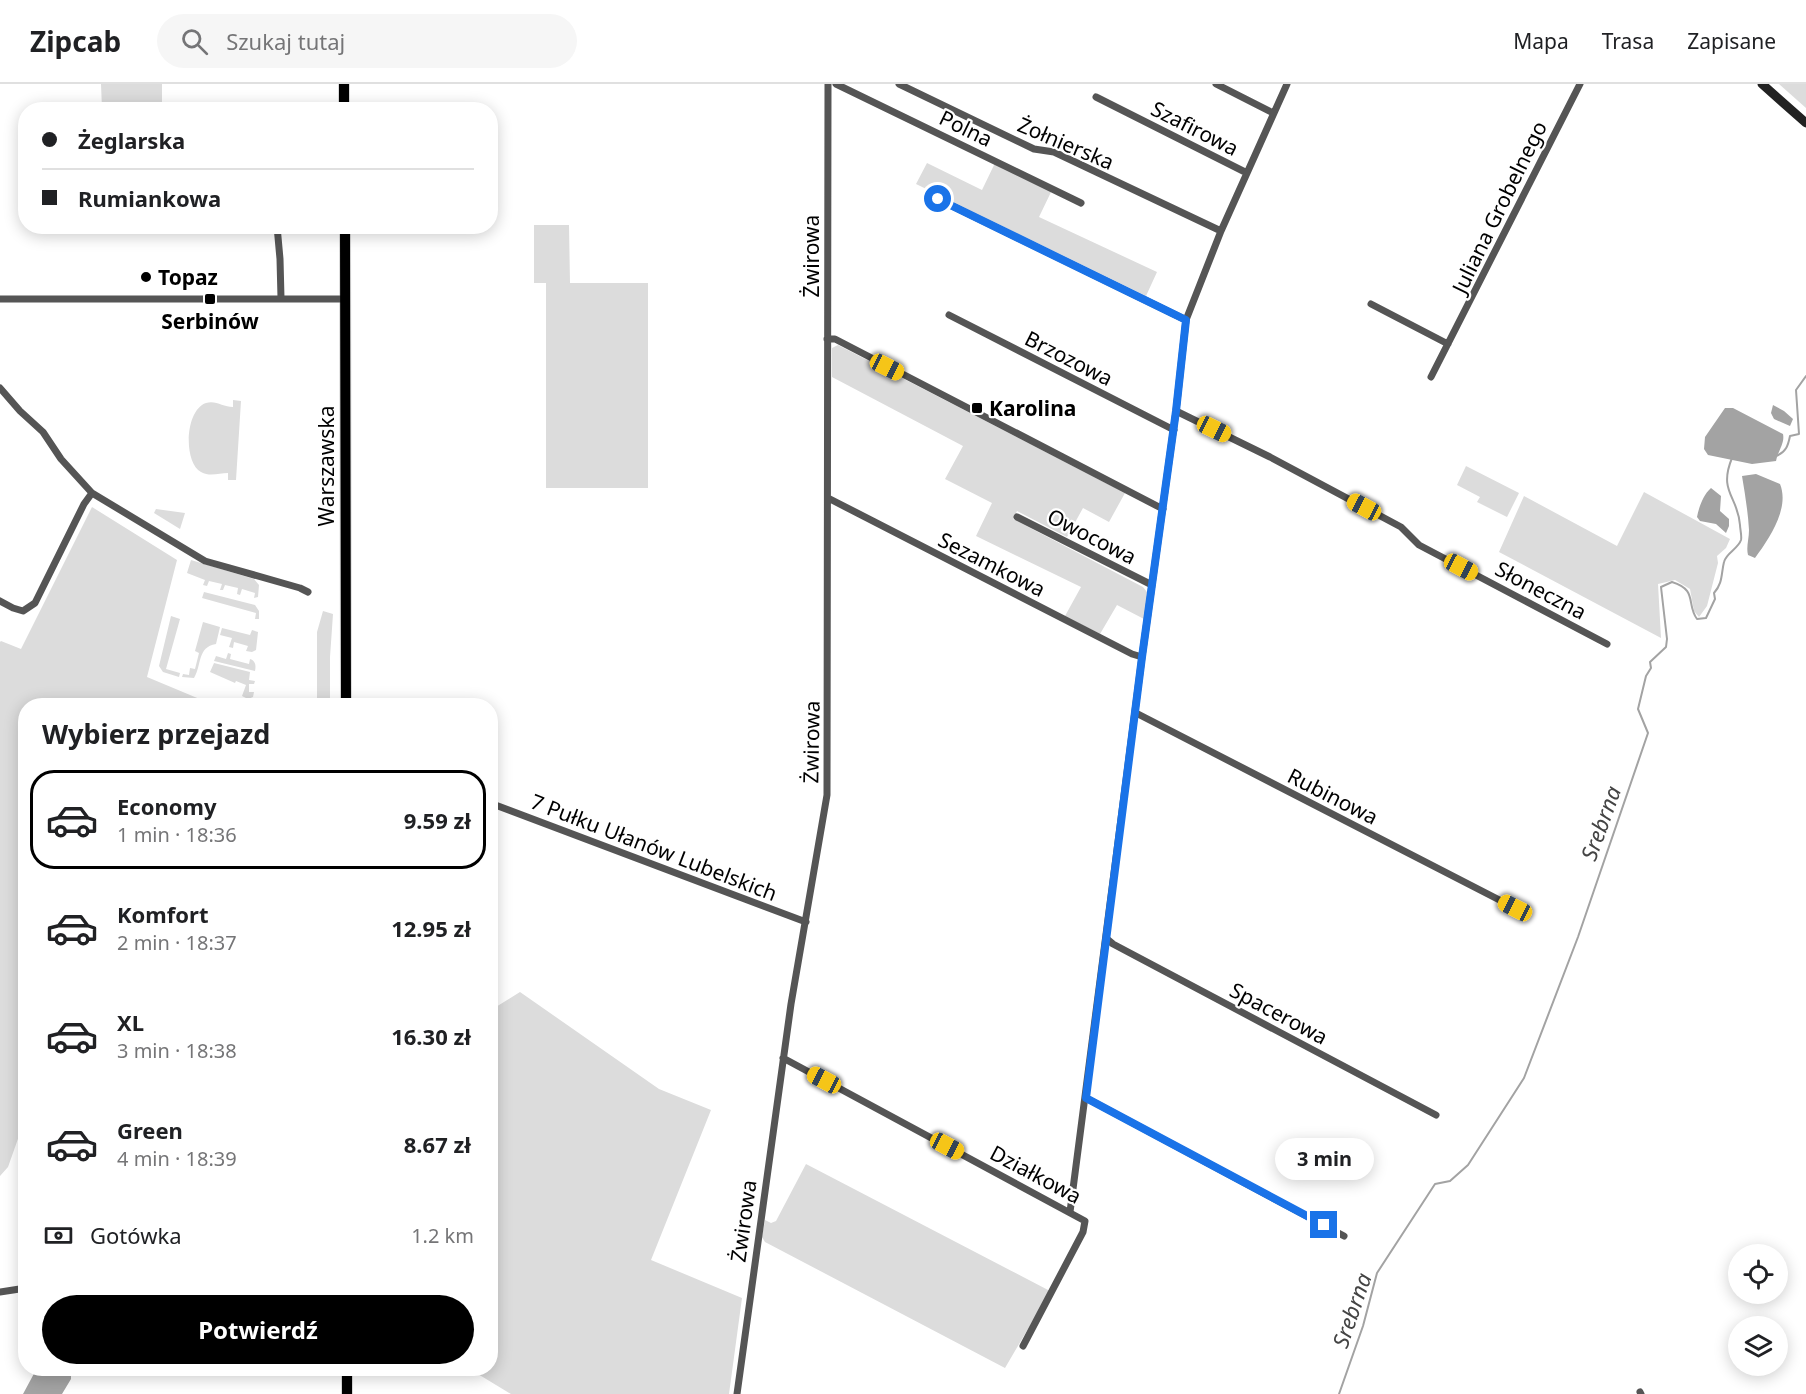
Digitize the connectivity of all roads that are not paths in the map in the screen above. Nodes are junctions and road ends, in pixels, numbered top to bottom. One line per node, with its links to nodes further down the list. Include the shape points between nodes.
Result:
1 (344, 84): 10 (main road)
2 (828, 84): 25 (street, Żwirowa)
3 (836, 84): 15 (street, Polna)
4 (899, 84): 16 (street, Żołnierska, via 1034,149 1054,152)
5 (1216, 84): 11 (street)
6 (1287, 84): 11 (street)
7 (1580, 84): 26 (street, Juliana Grobelnego)
8 (1762, 84): 12 (street)
9 (1096, 97): 13 (street, Szafirowa)
10 (344, 102)
11 (1273, 113): 13 (street)
12 (1806, 123)
13 (1247, 172): 16 (street)
14 (938, 199): 24 (street)
15 (1081, 202)
16 (1221, 231): 24 (street)
17 (278, 234): 20 (street)
18 (345, 234): 21 (main road, Warszawska)
19 (0, 298): 20 (street)
20 (281, 298): 21 (street)
21 (345, 299): 40 (main road, Warszawska)
22 (1371, 304): 26 (street)
23 (949, 315): 30 (street, Brzozowa)
24 (1186, 320): 29 (street)
25 (827, 339): 32 (street, Żwirowa); 33 (street, via 835,339)
26 (1448, 344): 27 (street, Juliana Grobelnego)
27 (1431, 377)
28 (0, 388): 31 (street, via 43,432)
29 (1176, 411): 30 (street); 38 (street, Słoneczna, via 1401,527 1419,545)
30 (1174, 430): 33 (street)
31 (92, 493): 36 (street, via 205,561); 37 (street, via 35,603 23,611)
32 (828, 498): 39 (street, Sezamkowa); 44 (street, Żwirowa, via 828,779)
33 (1163, 508): 35 (street)
34 (1017, 516): 35 (street, Owocowa)
35 (1152, 585): 39 (street)
36 (308, 592)
37 (0, 601)
38 (1607, 644)
39 (1142, 657): 41 (street)
40 (346, 698)
41 (1136, 713): 43 (street, Rubinowa); 45 (street)
42 (498, 807): 44 (street, 7 Pułku Ułanów Lubelskich)
43 (1515, 908)
44 (806, 922): 46 (street, Żwirowa)
45 (1107, 939): 47 (street); 48 (street, Spacerowa)
46 (783, 1058): 49 (street, Działkowa); 56 (street, Żwirowa)
47 (1086, 1098): 49 (street); 50 (street)
48 (1436, 1115)
49 (1070, 1212): 53 (street, Działkowa, via 1085,1221 1083,1232)
50 (1344, 1236)
51 (18, 1289): 52 (street)
52 (0, 1292)
53 (1023, 1346)
54 (348, 1376): 55 (main road)
55 (347, 1394)
56 (737, 1394)

